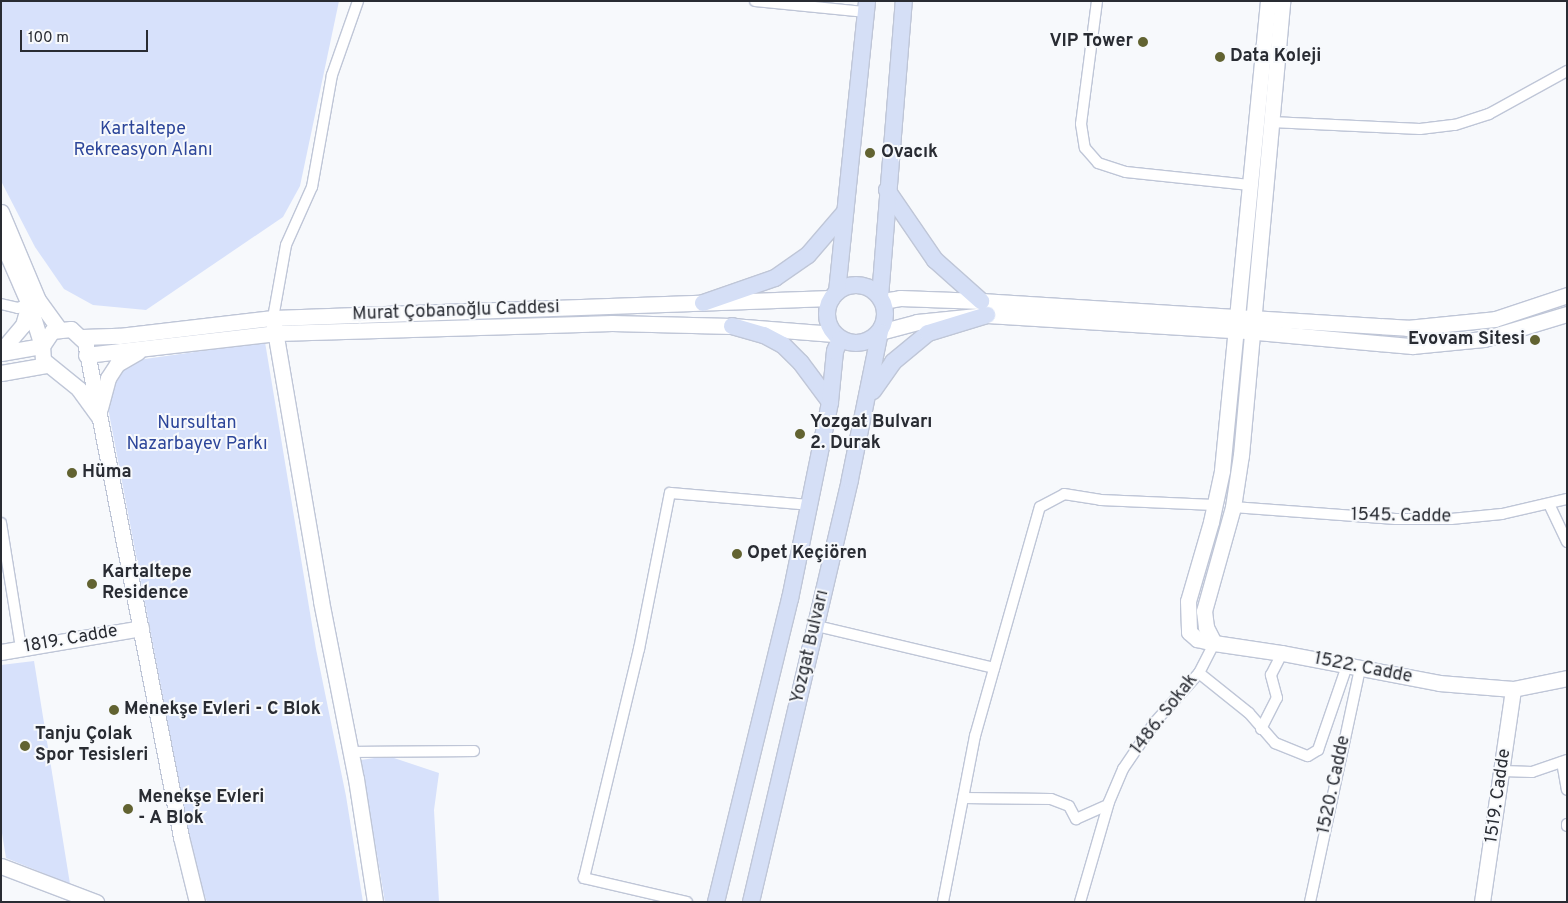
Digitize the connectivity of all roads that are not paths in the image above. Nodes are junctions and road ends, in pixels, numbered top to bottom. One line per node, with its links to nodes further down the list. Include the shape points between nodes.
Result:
1 (358, 1): 25 (street, via 332,75 312,187 289,236)
2 (756, 1): 7 (street)
3 (904, 1): 11 (main road)
4 (1097, 1): 10 (street, via 1081,124 1085,148 1098,163 1126,172)
5 (1268, 1): 10 (main road)
6 (1282, 1): 9 (main road)
7 (866, 6): 12 (main road)
8 (1567, 71): 9 (street, via 1488,114 1455,125 1420,129)
9 (1271, 122): 23 (main road)
10 (1249, 185): 24 (main road)
11 (887, 190): 17 (main road); 21 (main road, via 936,260)
12 (846, 210): 15 (main road); 19 (main road, via 808,255 775,278)
13 (1, 212): 18 (main road)
14 (1, 240): 18 (main road)
15 (834, 295): 17 (main road, via 858,285 869,288); 19 (main road, Murat Çobanoğlu Caddesi); 31 (main road, via 827,318)
16 (1567, 295): 23 (main road, via 1494,319 1437,328 1378,327)
17 (882, 299): 21 (main road, via 900,298); 28 (main road, via 886,316)
18 (33, 302): 20 (street, via 18,308); 27 (main road); 32 (main road); 34 (main road, via 23,325)
19 (704, 303): 25 (main road, Murat Çobanoğlu Caddesi)
20 (1, 304)
21 (984, 308): 24 (main road); 28 (main road); 38 (main road, via 917,341 893,362)
22 (1567, 314): 29 (main road, via 1513,332 1446,344 1379,345)
23 (1252, 316): 24 (main road); 29 (main road)
24 (1236, 323): 29 (main road); 44 (main road, via 1222,470)
25 (274, 326): 26 (main road, Murat Çobanoğlu Caddesi, via 612,323); 30 (main road, Murat Çobanoğlu Caddesi); 33 (main road, Murat Çobanoğlu Caddesi); 62 (main road)
26 (732, 326): 31 (main road, Murat Çobanoğlu Caddesi); 39 (main road, via 764,335 783,345 801,362)
27 (58, 328): 30 (main road, via 71,329); 32 (main road, via 47,335)
28 (880, 332): 31 (main road, via 860,344); 38 (main road, Yozgat Bulvarı)
29 (1252, 332): 45 (main road, via 1248,396)
30 (82, 337): 35 (main road)
31 (837, 337): 39 (main road, Yozgat Bulvarı)
32 (42, 346): 34 (main road); 36 (main road, via 41,354)
33 (144, 348): 35 (main road, Murat Çobanoğlu Caddesi); 40 (main road, via 117,364 108,378)
34 (1, 352)
35 (86, 355): 36 (main road, via 73,371); 40 (main road)
36 (50, 367): 37 (main road); 40 (main road, via 80,389)
37 (1, 372)
38 (867, 401): 49 (main road, Yozgat Bulvarı)
39 (830, 402): 43 (main road, Yozgat Bulvarı)
40 (99, 417): 50 (main road)
41 (1567, 499): 42 (street, 1545. Cadde)
42 (1549, 504): 45 (street, 1545. Cadde, via 1494,515 1396,519); 47 (street)
43 (810, 505): 72 (street, via 670,493 639,649 584,878); 73 (main road, Yozgat Bulvarı)
44 (1215, 505): 51 (main road, 1522. Cadde, via 1188,601 1187,616 1189,632 1197,639); 55 (street, via 1100,500 1064,494 1040,507)
45 (1233, 507): 51 (main road, via 1204,611 1206,627)
46 (1, 523): 52 (street)
47 (1562, 523): 48 (street)
48 (1567, 542)
49 (817, 626): 55 (street); 74 (main road, Yozgat Bulvarı)
50 (141, 628): 52 (main road, 1819. Cadde); 70 (main road, via 181,837)
51 (1214, 643): 54 (main road, 1522. Cadde); 57 (street, 1486. Sokak)
52 (21, 648): 53 (main road, 1819. Cadde)
53 (1, 652)
54 (1282, 653): 56 (main road, 1522. Cadde); 60 (street, via 1271,675 1277,698)
55 (994, 668): 66 (street, via 975,736)
56 (1354, 668): 59 (main road, 1522. Cadde, via 1439,684); 60 (street, via 1318,750 1308,756 1301,754 1275,743); 77 (street, 1520. Cadde)
57 (1199, 673): 60 (street, via 1249,713); 67 (street, 1486. Sokak, via 1155,722 1123,769)
58 (1567, 678): 59 (main road, 1522. Cadde)
59 (1513, 689): 64 (main road, 1519. Cadde)
60 (1261, 729)
61 (474, 751): 62 (street)
62 (351, 752): 71 (main road)
63 (1564, 761): 64 (street, via 1532,772); 65 (street)
64 (1503, 771): 78 (main road, 1519. Cadde)
65 (1567, 790)
66 (963, 798): 67 (street, via 1051,799 1069,806 1076,819); 75 (street)
67 (1108, 805): 76 (street, 1486. Sokak)
68 (1, 866): 69 (main road)
69 (96, 902)
70 (197, 902)
71 (375, 902)
72 (687, 902)
73 (716, 902)
74 (751, 902)
75 (943, 902)
76 (1080, 902)
77 (1310, 902)
78 (1482, 902)

